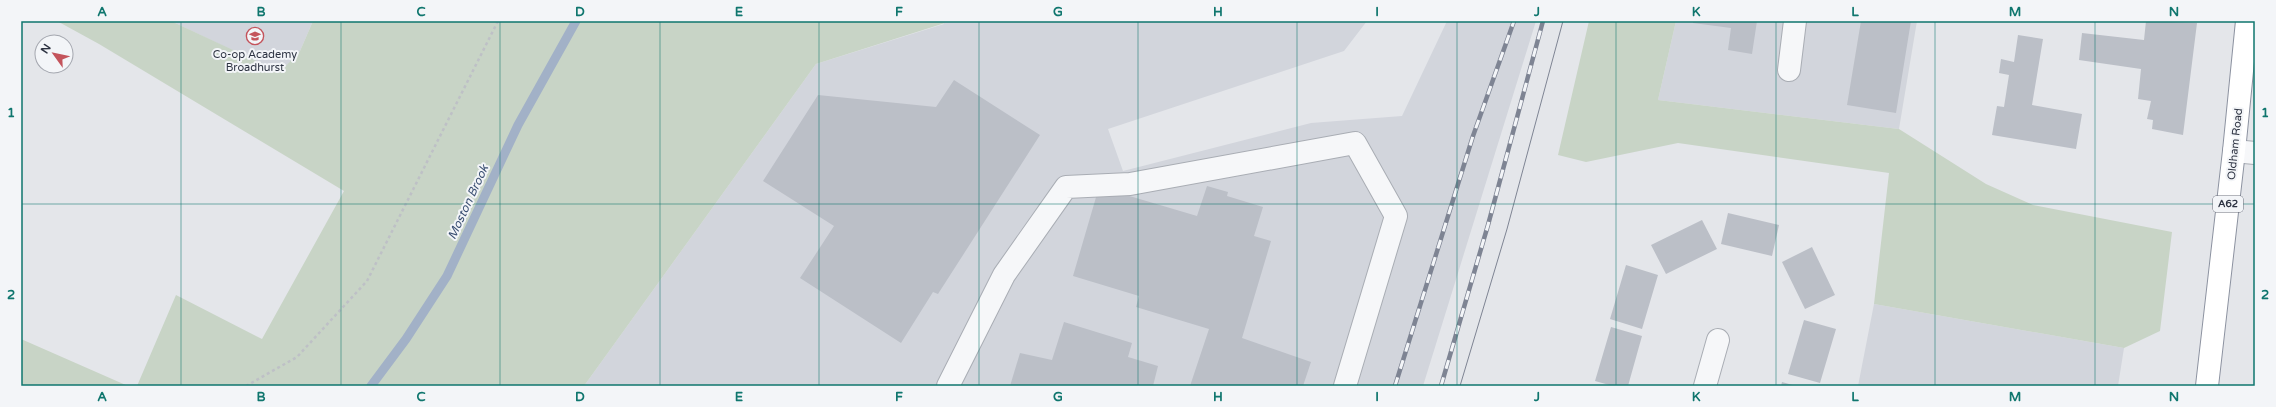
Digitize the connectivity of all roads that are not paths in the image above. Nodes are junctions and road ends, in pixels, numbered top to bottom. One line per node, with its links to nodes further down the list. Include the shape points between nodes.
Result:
1 (1796, 21): 3 (street)
2 (2247, 21): 4 (highway, Oldham Road / A62)
3 (1789, 70)
4 (2245, 152): 9 (highway, Oldham Road / A62)
5 (1718, 340): 8 (street)
6 (948, 386): 7 (street, via 1004,275 1066,187 1130,184 1355,143 1396,216)
7 (1344, 386)
8 (1705, 386)
9 (2207, 386)

